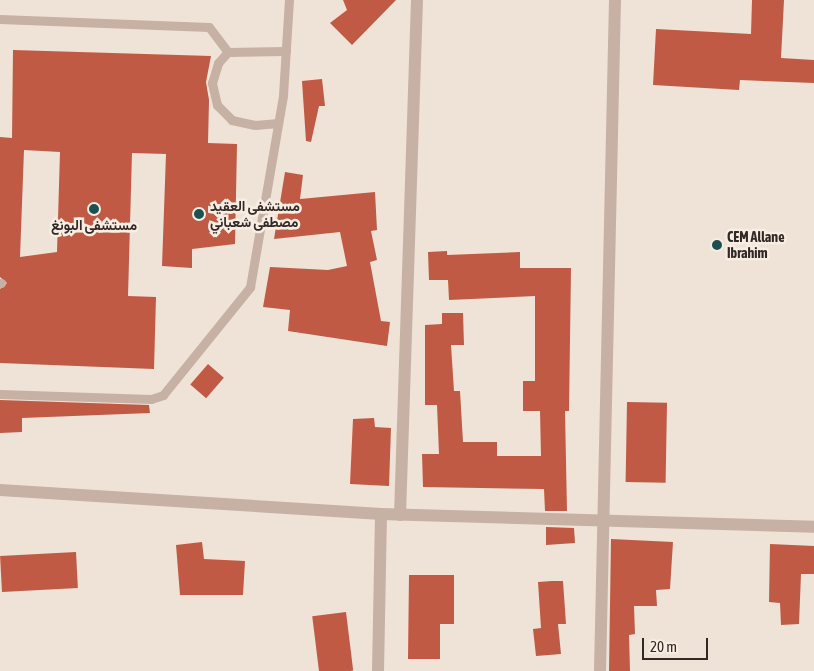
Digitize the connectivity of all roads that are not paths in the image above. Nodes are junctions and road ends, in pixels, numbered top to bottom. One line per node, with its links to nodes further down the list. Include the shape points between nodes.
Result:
1 (289, 0): 5 (lane)
2 (417, 0): 11 (street)
3 (615, 0): 12 (street)
4 (0, 19): 6 (lane, via 209,27)
5 (286, 51): 6 (lane); 7 (lane)
6 (228, 52): 7 (lane, via 218,63 212,83 217,105 232,120 255,125)
7 (278, 123): 8 (lane, via 250,287 163,395 151,399)
8 (0, 394)
9 (0, 490): 10 (street)
10 (381, 514): 11 (street); 14 (street)
11 (400, 515): 12 (street)
12 (603, 520): 13 (street); 15 (street)
13 (814, 527)
14 (378, 671)
15 (600, 671)

